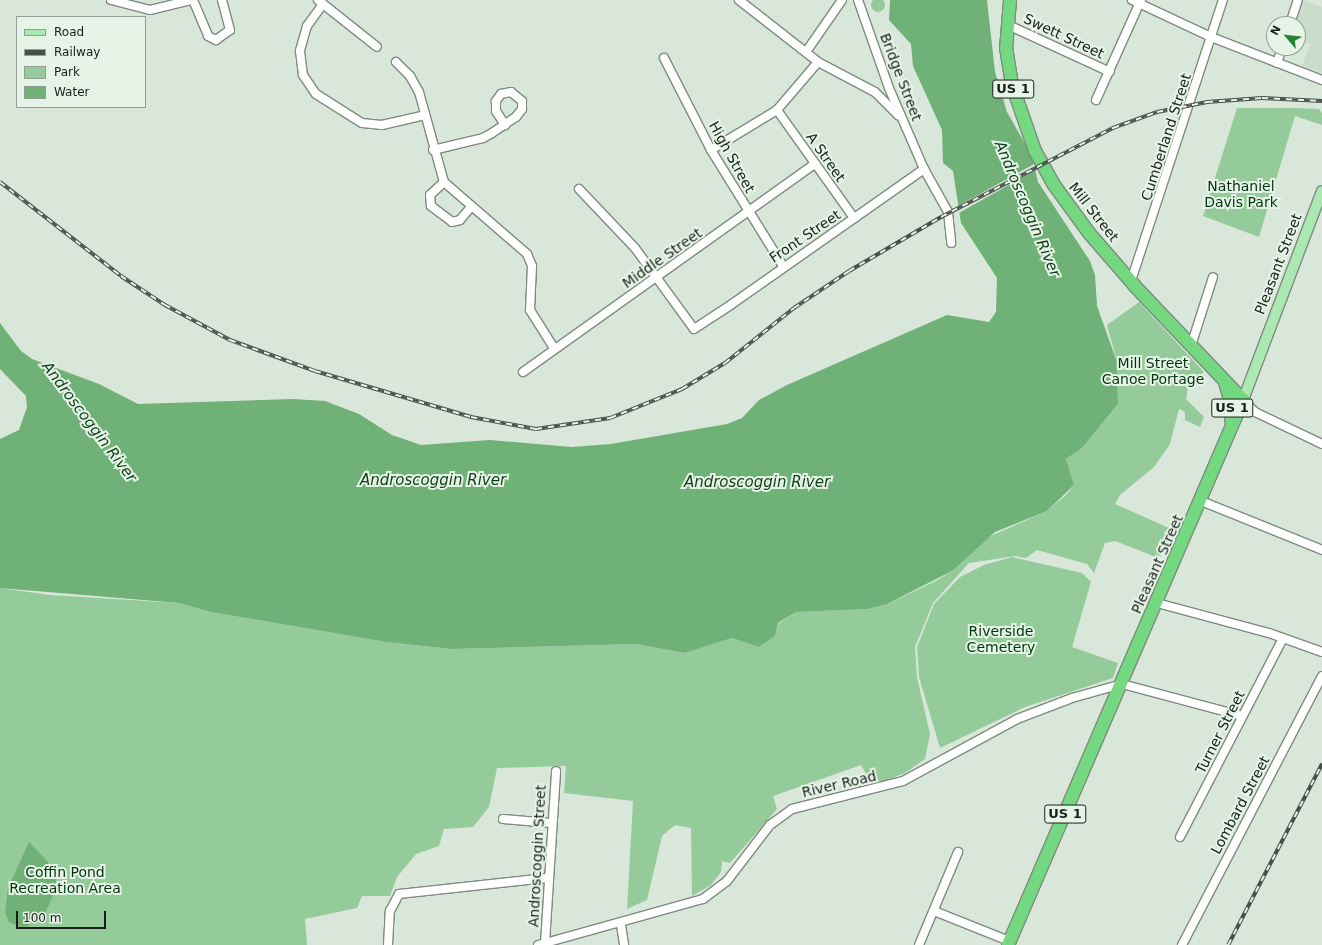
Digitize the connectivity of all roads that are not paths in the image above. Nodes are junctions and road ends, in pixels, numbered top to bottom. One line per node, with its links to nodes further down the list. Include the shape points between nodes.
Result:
1 (111, 0): 2 (street, via 150,10)
2 (192, 0): 3 (street, via 208,36 216,40 230,30)
3 (222, 0)
4 (739, 0): 17 (street)
5 (842, 0): 17 (street)
6 (858, 0): 28 (street, Bridge Street)
7 (1010, 0): 14 (highway, Mill Street / US 1)
8 (1132, 0): 12 (street)
9 (1223, 0): 15 (street, Cumberland Street)
10 (1298, 0): 13 (street)
11 (320, 2): 16 (street); 27 (street, via 308,26 300,51 303,75 316,94 362,123 382,125)
12 (1140, 2): 15 (street); 23 (street)
13 (1293, 16)
14 (1008, 25): 23 (street, Swett Street); 44 (highway, Mill Street / US 1, via 1006,49 1012,85 1035,151 1069,207)
15 (1211, 37): 22 (street); 44 (street, Cumberland Street)
16 (377, 47)
17 (806, 52): 21 (street)
18 (1279, 56): 22 (street)
19 (664, 58): 31 (street, High Street)
20 (396, 62): 27 (street, via 410,76)
21 (818, 62): 26 (street); 28 (street, via 883,100)
22 (1277, 63): 24 (street)
23 (1110, 72): 25 (street)
24 (1322, 80)
25 (1096, 100)
26 (777, 110): 31 (street); 32 (street, A Street)
27 (425, 115): 30 (street)
28 (901, 118): 33 (street, Bridge Street)
29 (505, 125): 30 (street, via 482,138)
30 (433, 150): 34 (street)
31 (711, 150): 38 (street, High Street)
32 (815, 164): 38 (street, Middle Street); 39 (street, A Street)
33 (923, 165): 39 (street, Front Street); 40 (street, Bridge Street, via 948,212)
34 (444, 182): 37 (street); 37 (street, via 430,195 435,210 452,222 460,220)
35 (579, 189): 43 (street)
36 (1322, 191): 49 (main road, Pleasant Street)
37 (470, 208): 46 (street, via 527,254 532,266 530,310)
38 (748, 213): 41 (street, High Street); 43 (street, Middle Street)
39 (854, 218): 41 (street, Front Street)
40 (951, 243)
41 (783, 266): 43 (street, Front Street, via 694,329)
42 (1213, 276): 45 (street)
43 (658, 278): 46 (street, Middle Street)
44 (1131, 280): 45 (highway, Mill Street / US 1)
45 (1190, 346): 48 (highway, Mill Street / US 1)
46 (554, 348): 47 (street, Middle Street)
47 (523, 372)
48 (1224, 379): 49 (highway, Mill Street); 50 (highway, US 1, via 1232,406)
49 (1243, 400): 50 (highway, Pleasant Street); 51 (street, via 1255,412)
50 (1228, 438): 52 (highway, Pleasant Street / US 1)
51 (1322, 444)
52 (1202, 501): 53 (street); 54 (highway, Pleasant Street / US 1)
53 (1322, 550)
54 (1157, 603): 55 (street); 58 (highway, Pleasant Street / US 1)
55 (1283, 638): 56 (street); 59 (street, Turner Street)
56 (1322, 652)
57 (1322, 676): 73 (street, Lombard Street)
58 (1122, 684): 59 (street); 67 (street, River Road, via 1017,719 904,781 792,809 770,825 737,871 716,891 690,904); 68 (highway, Pleasant Street / US 1)
59 (1242, 716): 63 (street, Turner Street)
60 (556, 771): 62 (street, Androscoggin Street)
61 (503, 819): 62 (street)
62 (551, 823): 65 (street, Androscoggin Street)
63 (1180, 838)
64 (958, 852): 66 (street)
65 (546, 878): 69 (street, Androscoggin Street); 70 (street, via 399,894 392,902)
66 (934, 911): 68 (street); 72 (street)
67 (621, 924): 69 (street, River Road); 71 (street)
68 (1009, 943)
69 (541, 944)
70 (388, 945)
71 (624, 945)
72 (919, 945)
73 (1182, 945)

